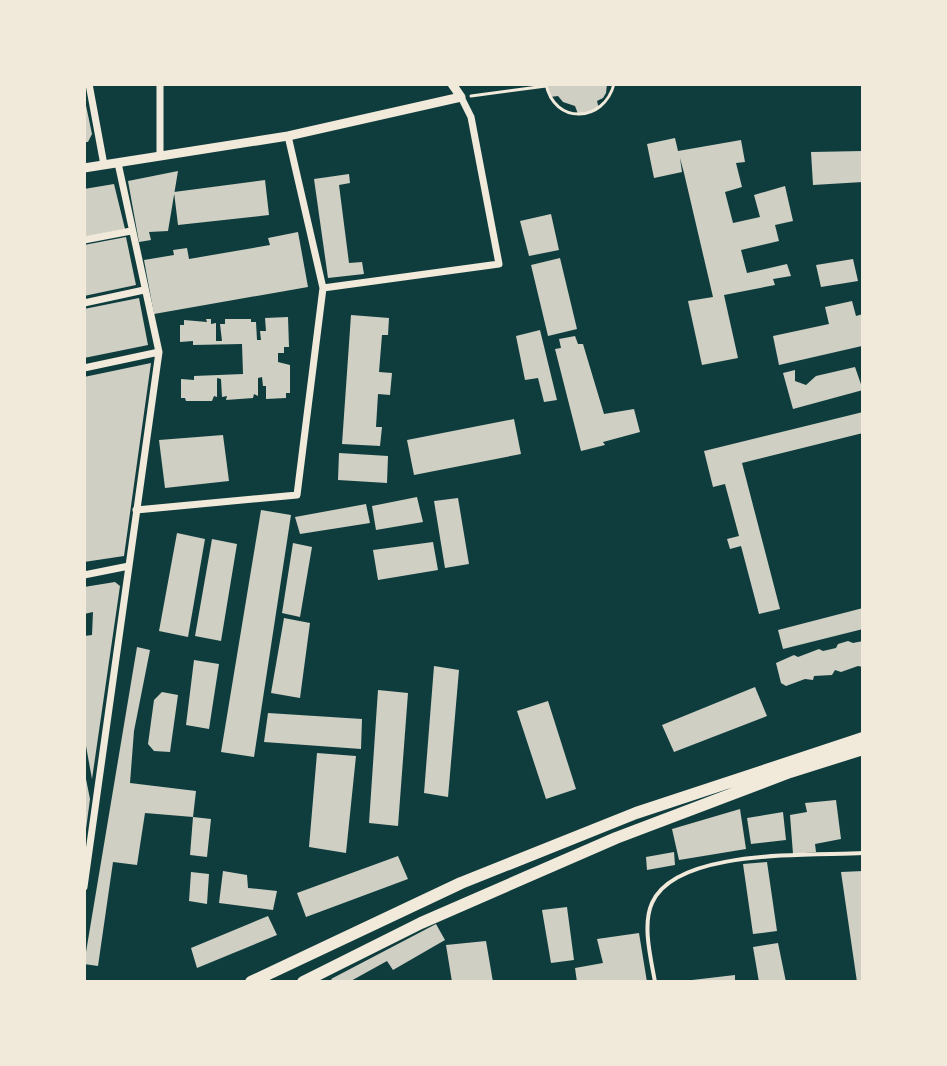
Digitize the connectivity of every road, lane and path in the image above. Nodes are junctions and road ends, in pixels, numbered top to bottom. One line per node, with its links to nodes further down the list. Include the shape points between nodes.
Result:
1 (89, 84): 10 (street)
2 (160, 84): 8 (street)
3 (452, 84): 6 (street)
4 (614, 84): 5 (path, via 599,109 578,114 557,106)
5 (546, 85): 6 (path)
6 (461, 97): 7 (street); 14 (street, via 471,117 499,264)
7 (288, 136): 8 (street); 14 (street)
8 (160, 156): 9 (street)
9 (118, 163): 10 (street); 12 (street)
10 (104, 165): 11 (street)
11 (84, 168)
12 (131, 231): 13 (street); 15 (street)
13 (84, 240)
14 (323, 288): 19 (street, via 297,495)
15 (144, 290): 16 (street); 17 (street)
16 (84, 303)
17 (159, 352): 18 (street); 19 (street)
18 (84, 368)
19 (136, 510): 20 (street)
20 (129, 566): 21 (street); 24 (street)
21 (84, 575)
22 (860, 748): 25 (main road, via 636,813 461,883); 26 (main road, via 576,855)
23 (863, 853): 27 (lane, via 728,860 680,874 651,904 648,924)
24 (84, 887)
25 (251, 982)
26 (303, 982)
27 (655, 982)

